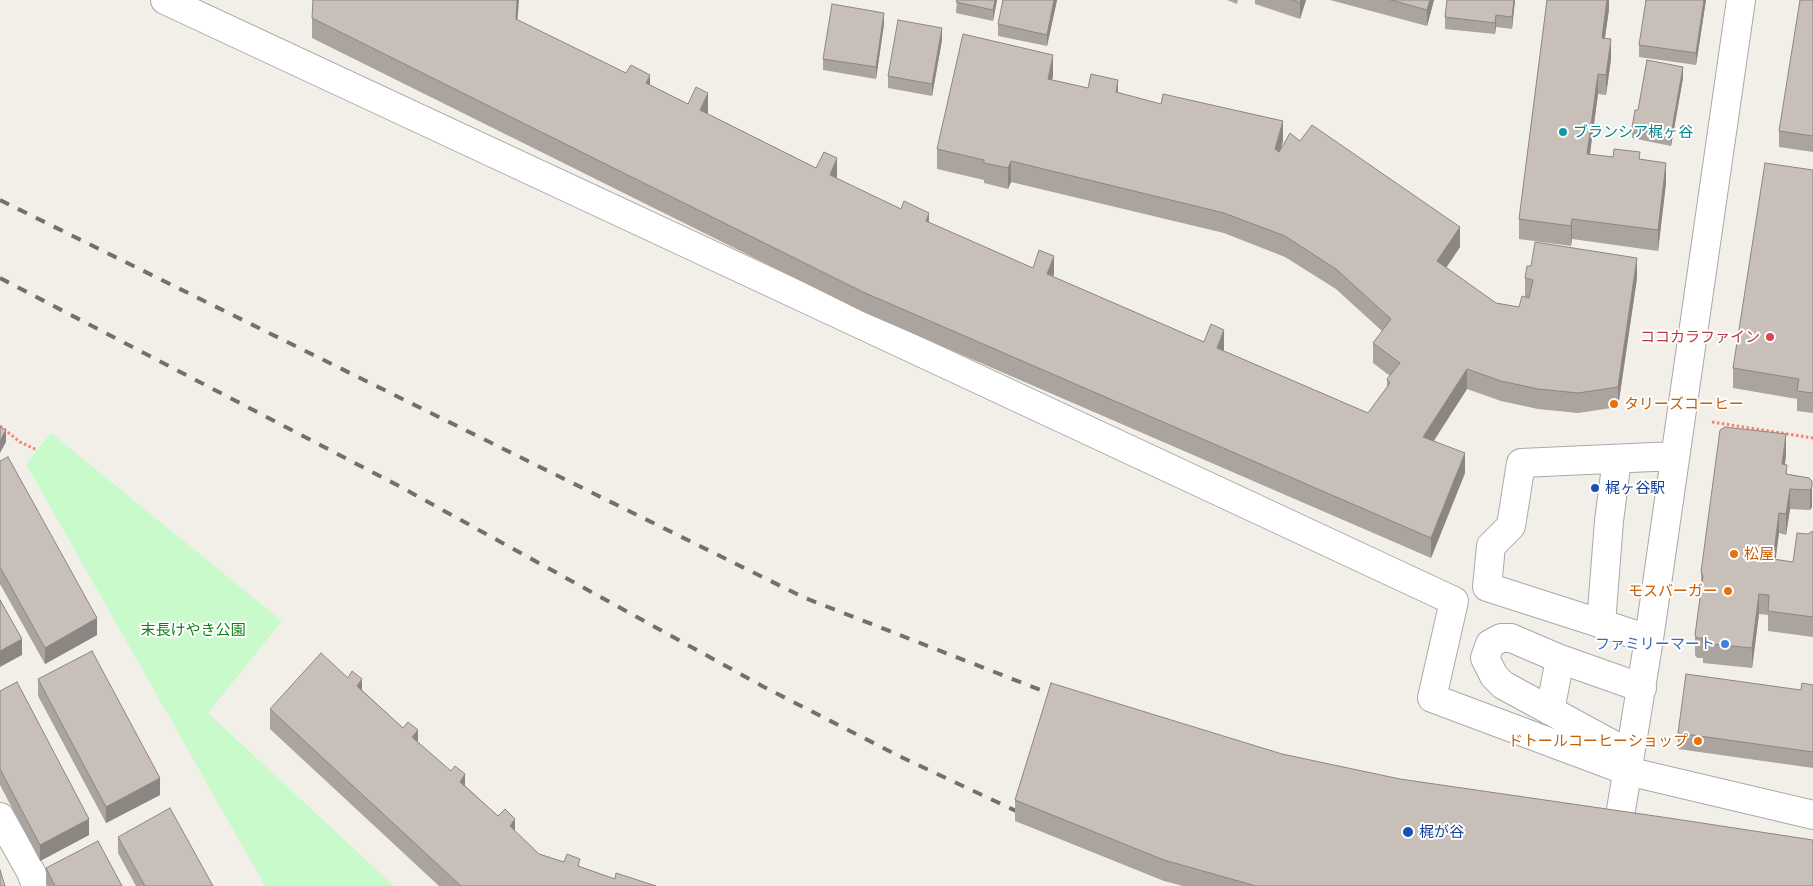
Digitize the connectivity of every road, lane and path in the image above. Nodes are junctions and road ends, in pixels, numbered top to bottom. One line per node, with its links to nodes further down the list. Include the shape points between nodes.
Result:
1 (165, 0): 14 (street, via 1454,600 1432,698)
2 (1740, 0): 3 (street)
3 (1681, 416): 5 (path); 7 (street)
4 (0, 426): 6 (path, via 20,442)
5 (1813, 438)
6 (37, 450)
7 (1675, 456): 8 (street); 10 (street)
8 (1617, 458): 9 (street); 9 (street, via 1521,463 1511,526 1491,546 1487,587)
9 (1601, 624): 10 (street)
10 (1649, 639): 12 (street)
11 (1560, 659): 12 (street); 13 (street); 13 (street, via 1511,638 1500,638 1490,644 1485,658 1503,685)
12 (1642, 688): 14 (street)
13 (1550, 711): 14 (street)
14 (1629, 763): 15 (street); 16 (street)
15 (1813, 815)
16 (1620, 816)
17 (0, 817): 18 (street)
18 (36, 886)

